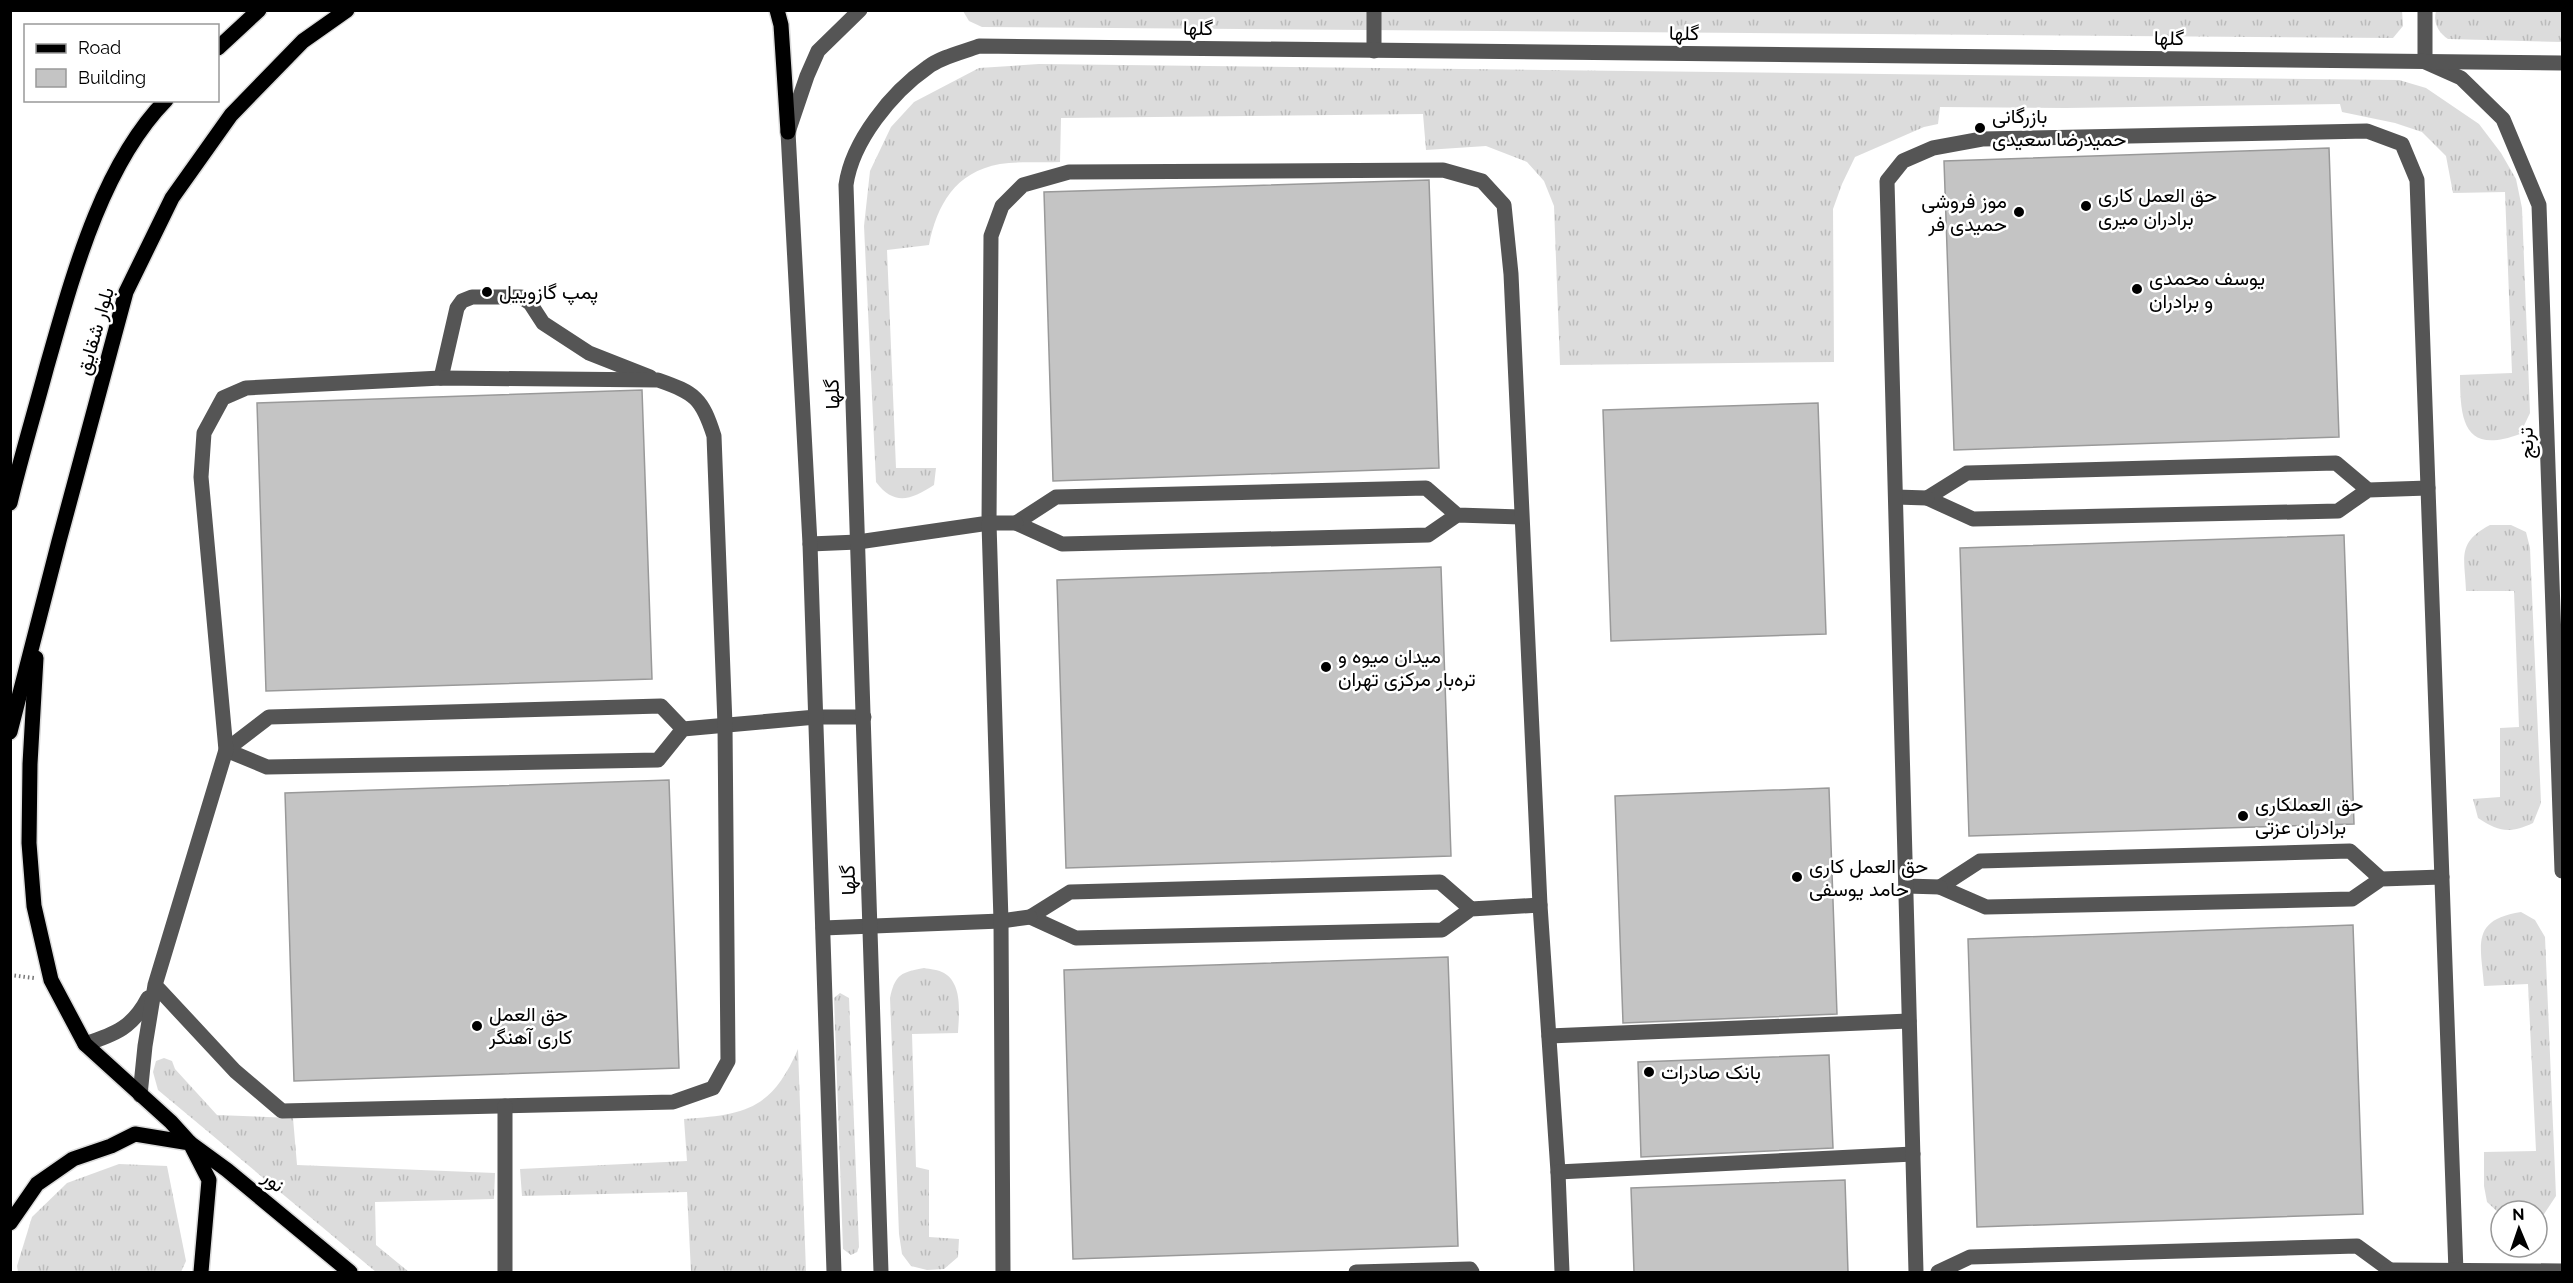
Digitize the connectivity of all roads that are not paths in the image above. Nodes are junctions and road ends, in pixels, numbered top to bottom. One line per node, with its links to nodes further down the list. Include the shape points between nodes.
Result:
1 (259, 10): 7 (main road)
2 (347, 10): 26 (main road, بلوار شقایق, via 303,41 231,115 172,198 126,292)
3 (777, 10): 12 (main road)
4 (860, 10): 12 (street, گلها, via 818,51)
5 (1374, 10): 8 (street)
6 (2425, 10): 9 (street)
7 (219, 47)
8 (1374, 51): 9 (street, گلها); 24 (street, گلها, via 979,46 929,65 887,102 849,166 846,185)
9 (2425, 62): 10 (street, گلها); 33 (street, ترنج, via 2461,78 2503,118 2539,205)
10 (2562, 63)
11 (164, 102): 19 (main road, بلوار شقایق, via 131,146 107,190 71,280)
12 (788, 132): 25 (street, گلها)
13 (441, 378): 14 (street); 14 (street, via 462,301 472,297 521,297 531,303 543,323 589,353); 32 (street, via 246,388 223,398 204,433 201,477)
14 (658, 380): 29 (street, via 688,391 706,411 714,436)
15 (2428, 488): 16 (street); 17 (street, via 2417,180 2402,144 2367,131 1982,139 1933,148 1903,161 1887,181); 34 (street)
16 (2368, 490): 18 (street, via 2338,511 1973,519); 18 (street, via 2336,463 1966,473)
17 (1896, 497): 18 (street); 36 (street)
18 (1927, 498)
19 (10, 503)
20 (1457, 515): 21 (street); 23 (street, via 1428,535 1062,544); 23 (street, via 1426,488 1056,497)
21 (1521, 517): 22 (street, via 1511,274 1504,205 1482,181 1443,170 1069,172 1023,185 1002,206 991,236); 38 (street)
22 (989, 523): 23 (street); 24 (street); 41 (street)
23 (1016, 523)
24 (858, 542): 25 (street); 28 (street, گلها)
25 (810, 544): 27 (street, گلها)
26 (39, 619): 31 (main road, بلوار شقایق); 47 (main road, نور, via 30,764 29,843 34,906 51,980)
27 (816, 717): 28 (street); 29 (street); 43 (street, گلها)
28 (864, 717): 42 (street, گلها)
29 (725, 726): 30 (street); 49 (street, via 728,1061 713,1088 673,1102)
30 (683, 729): 32 (street, via 658,760 267,767); 32 (street, via 661,706 269,717)
31 (10, 732)
32 (226, 750): 44 (street)
33 (2562, 871)
34 (2442, 877): 35 (street); 55 (street)
35 (2381, 879): 37 (street, via 2352,899 1986,907); 37 (street, via 2350,851 1980,861)
36 (1905, 886): 37 (street); 45 (street)
37 (1940, 887)
38 (1540, 905): 39 (street); 46 (street)
39 (1471, 909): 40 (street, via 1442,930 1076,938); 40 (street, via 1440,882 1070,892)
40 (1030, 917): 41 (street)
41 (1001, 921): 42 (street); 62 (street)
42 (870, 927): 43 (street); 61 (street, گلها)
43 (823, 928): 60 (street, گلها)
44 (155, 985): 47 (street, via 138,1017 111,1036); 48 (street); 49 (street, via 235,1071 282,1111)
45 (1909, 1021): 46 (street); 51 (street)
46 (1549, 1036): 52 (street)
47 (85, 1044): 48 (main road, نور)
48 (140, 1095): 50 (main road, نور)
49 (505, 1106): 59 (street)
50 (190, 1143): 53 (main road, via 135,1134 73,1159 37,1184); 57 (main road, via 209,1180); 58 (main road, نور)
51 (1913, 1154): 52 (street); 66 (street)
52 (1558, 1172): 65 (street)
53 (10, 1223)
54 (2389, 1271): 55 (street); 67 (street, via 2357,1246 1970,1257)
55 (2456, 1271): 56 (street)
56 (2562, 1271)
57 (201, 1272)
58 (350, 1272)
59 (506, 1272)
60 (834, 1272)
61 (881, 1272)
62 (1003, 1272)
63 (1356, 1272): 64 (street)
64 (1472, 1272)
65 (1562, 1272)
66 (1916, 1272)
67 (1938, 1272)

